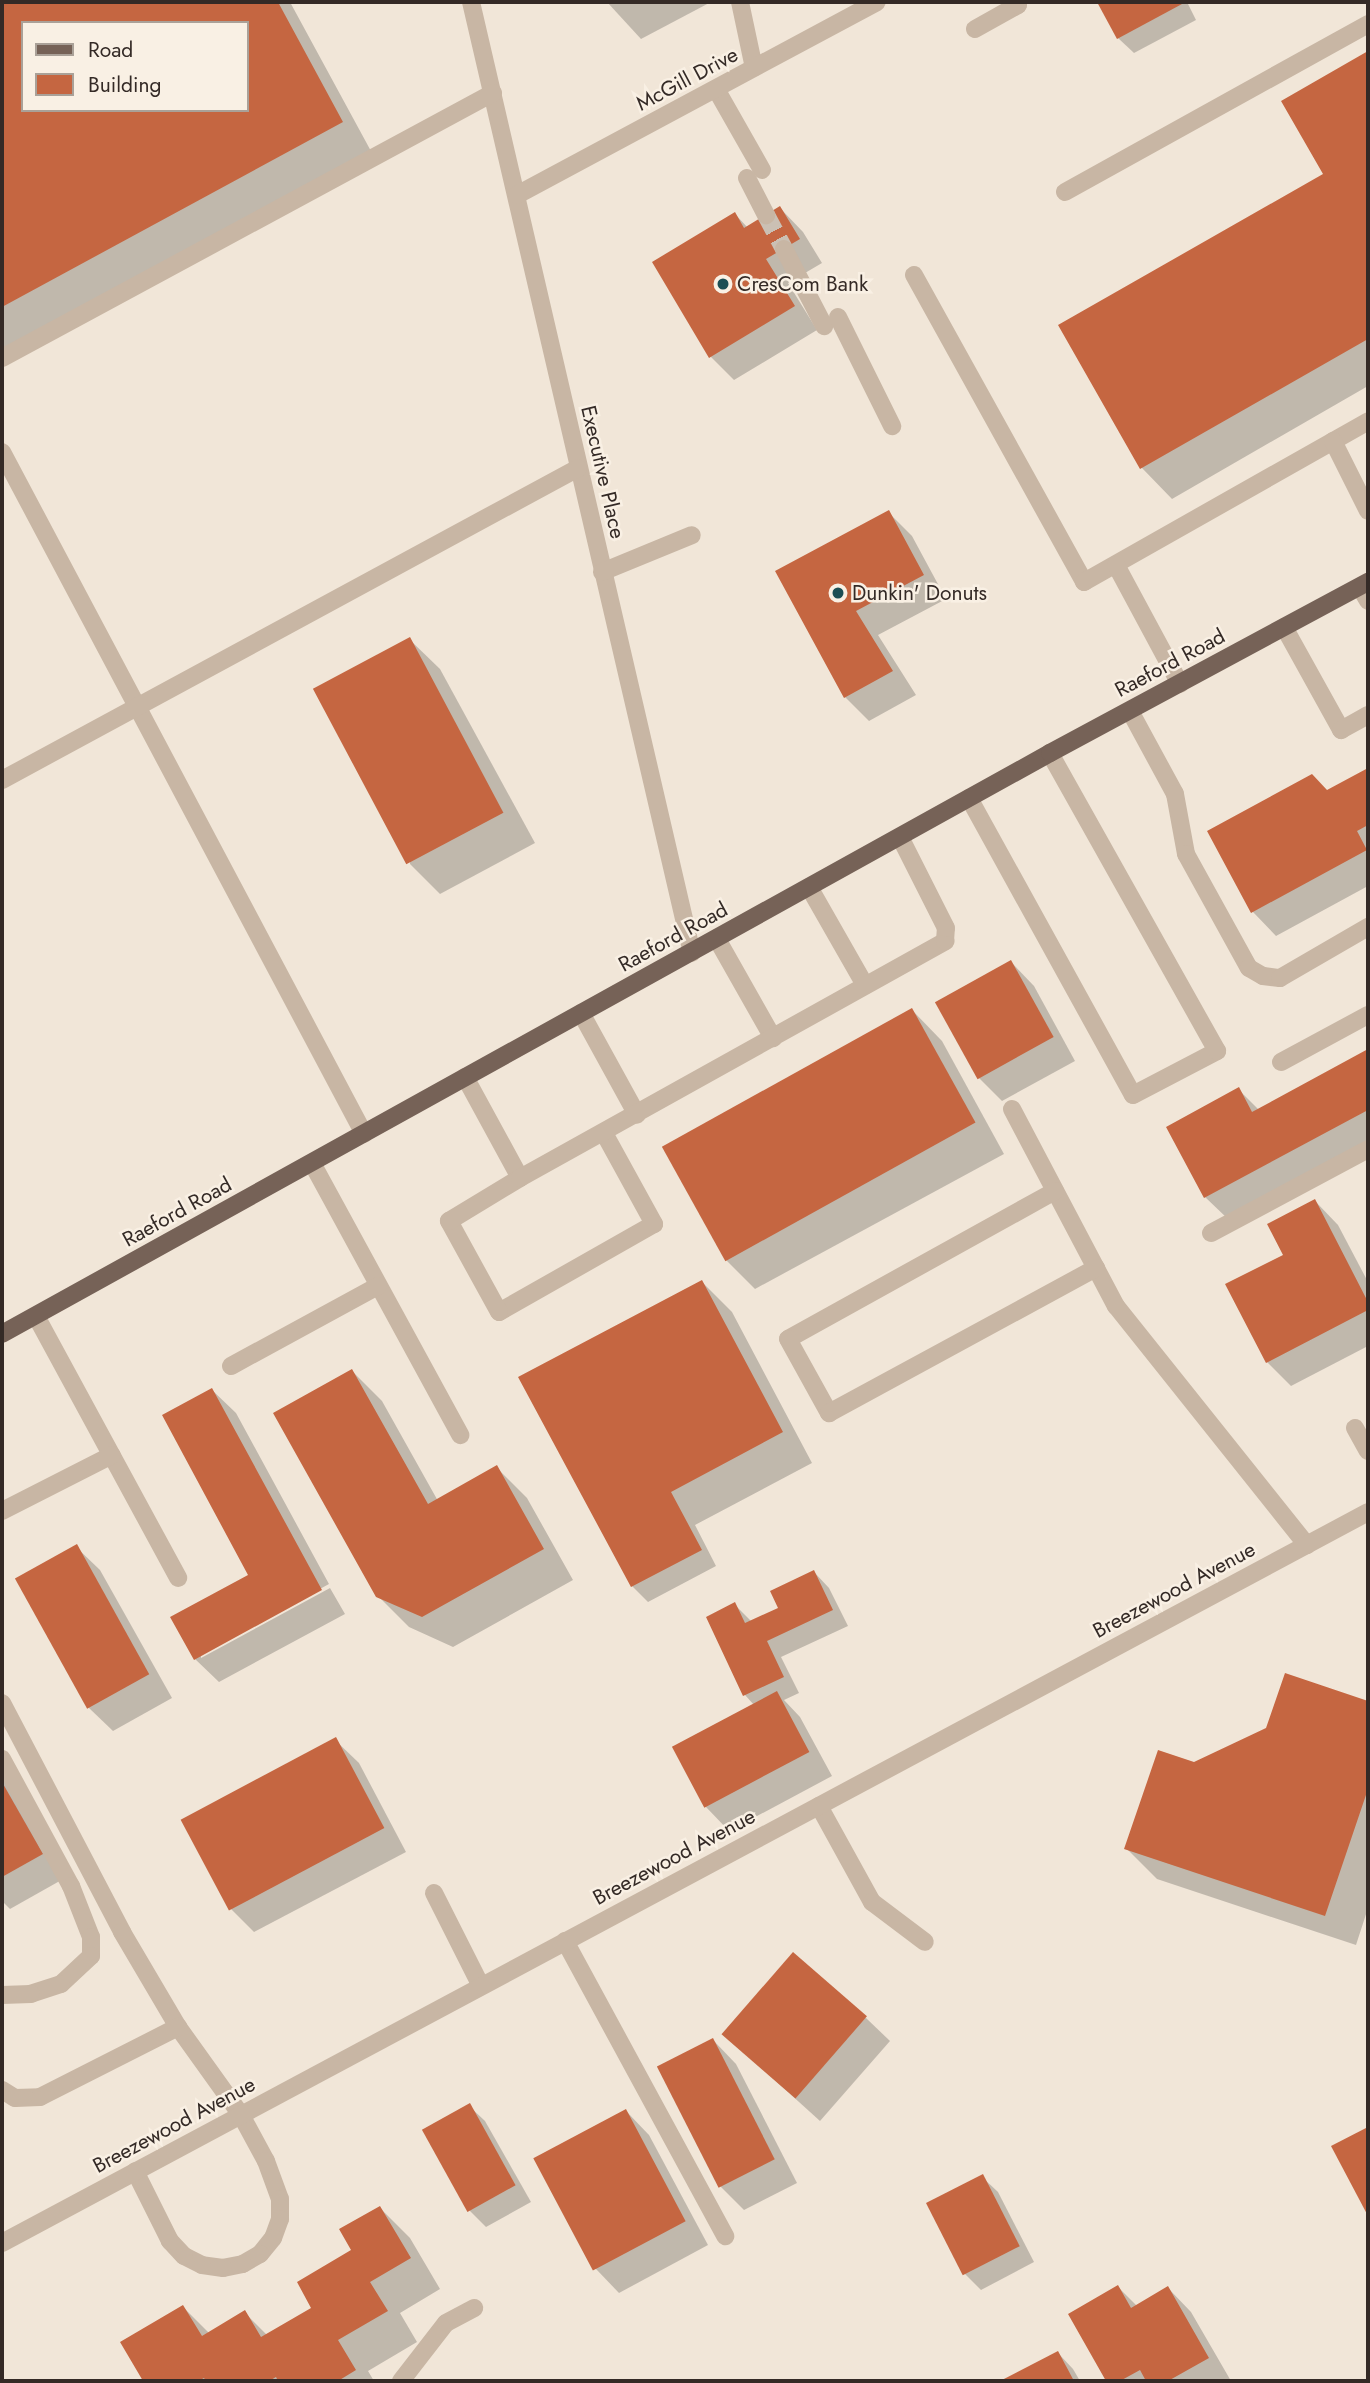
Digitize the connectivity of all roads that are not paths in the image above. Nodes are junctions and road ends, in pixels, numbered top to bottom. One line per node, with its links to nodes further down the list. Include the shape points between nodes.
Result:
1 (471, 2): 9 (street, Executive Place)
2 (740, 2): 7 (street)
3 (877, 2): 7 (street, McGill Drive)
4 (1018, 2): 6 (street)
5 (1368, 24): 10 (street)
6 (975, 29)
7 (754, 68): 8 (street, McGill Drive)
8 (716, 89): 11 (street, McGill Drive); 12 (street, via 754,174)
9 (493, 93): 11 (street, Executive Place); 15 (street)
10 (1065, 192)
11 (517, 195): 20 (street, Executive Place)
12 (766, 215)
13 (784, 248): 17 (street)
14 (914, 275): 23 (street, via 1084,582)
15 (2, 358)
16 (1368, 421): 18 (street)
17 (892, 426)
18 (1333, 441): 21 (street); 23 (street)
19 (2, 452): 28 (street)
20 (578, 468): 24 (street, Executive Place); 28 (street)
21 (1368, 512)
22 (692, 535): 24 (street)
23 (1116, 565): 27 (street)
24 (602, 572): 38 (street, Executive Place)
25 (1366, 590): 26 (main road, Raeford Road)
26 (1284, 628): 27 (main road, Raeford Road); 30 (street, via 1341,730)
27 (1180, 684): 29 (main road, Raeford Road)
28 (138, 706): 32 (street); 48 (street)
29 (1130, 711): 31 (main road, Raeford Road); 36 (street, via 1174,794 1186,854 1250,968 1280,978)
30 (1368, 715)
31 (1049, 753): 33 (main road, Raeford Road); 33 (street, via 1217,1051 1133,1095)
32 (2, 780)
33 (969, 798): 34 (main road, Raeford Road)
34 (900, 837): 35 (main road, Raeford Road); 39 (street, via 946,928 945,940)
35 (809, 887): 37 (main road, Raeford Road); 39 (street)
36 (1368, 927)
37 (718, 939): 38 (main road, Raeford Road); 42 (street)
38 (692, 953): 40 (main road, Raeford Road)
39 (865, 985): 42 (street)
40 (582, 1013): 44 (main road, Raeford Road); 46 (street)
41 (1368, 1015): 43 (street)
42 (773, 1038): 46 (street)
43 (1281, 1062)
44 (465, 1077): 48 (main road, Raeford Road); 51 (street)
45 (1012, 1109): 52 (street)
46 (637, 1115): 47 (street)
47 (604, 1133): 51 (street); 51 (street, via 654,1224 499,1312 449,1221)
48 (364, 1134): 50 (main road, Raeford Road)
49 (1368, 1149): 53 (street)
50 (312, 1163): 55 (street); 56 (main road, Raeford Road)
51 (520, 1178)
52 (1055, 1191): 54 (street); 54 (street, via 788,1339 829,1413)
53 (1210, 1233)
54 (1096, 1268): 65 (street, via 1116,1306)
55 (378, 1286): 58 (street); 60 (street)
56 (36, 1315): 57 (main road, Raeford Road); 62 (street)
57 (2, 1334)
58 (231, 1366)
59 (1355, 1428): 61 (street)
60 (460, 1436)
61 (1368, 1451)
62 (112, 1455): 63 (street); 66 (street)
63 (2, 1511)
64 (1368, 1512): 65 (street, Breezewood Avenue)
65 (1307, 1545): 69 (street, Breezewood Avenue)
66 (178, 1578)
67 (2, 1703): 75 (street, via 122,1932)
68 (2, 1759): 74 (street, via 71,1886 92,1937 91,1956 61,1984 31,1994)
69 (819, 1805): 71 (street, Breezewood Avenue); 72 (street, via 872,1902)
70 (434, 1893): 73 (street)
71 (565, 1941): 73 (street, Breezewood Avenue); 79 (street)
72 (925, 1942)
73 (481, 1986): 77 (street, Breezewood Avenue)
74 (2, 1995)
75 (178, 2027): 76 (street, via 40,2097 15,2098); 77 (street)
76 (2, 2090)
77 (241, 2115): 78 (street, Breezewood Avenue); 78 (street, via 281,2199 273,2238 260,2254 243,2264 212,2267 184,2256 165,2232)
78 (135, 2171): 80 (street, Breezewood Avenue)
79 (725, 2236)
80 (2, 2243)
81 (474, 2308): 82 (street, via 446,2323)
82 (401, 2381)

